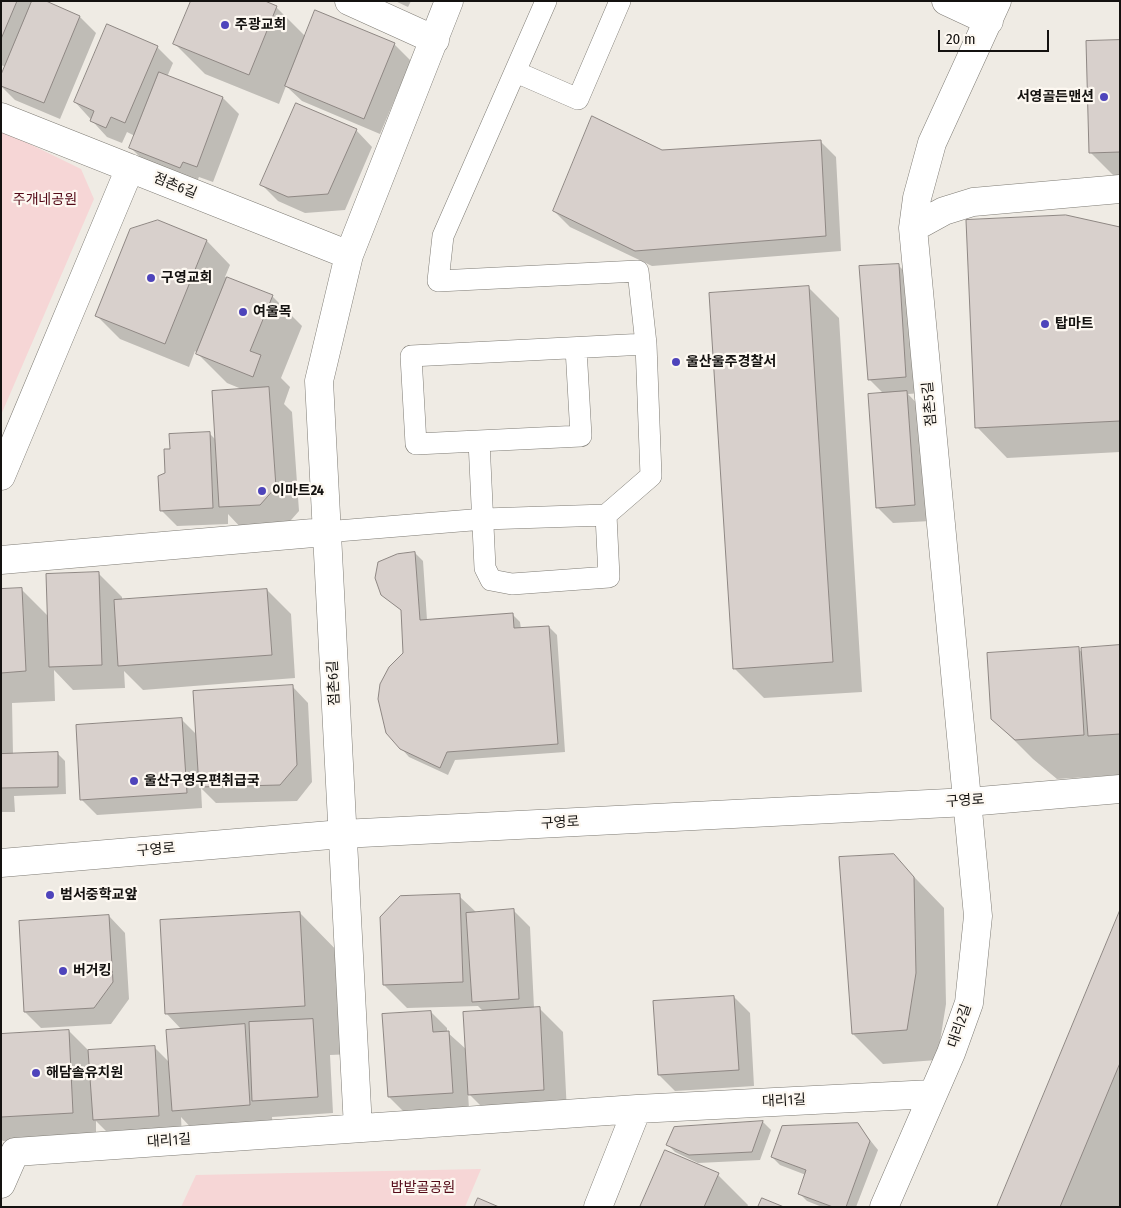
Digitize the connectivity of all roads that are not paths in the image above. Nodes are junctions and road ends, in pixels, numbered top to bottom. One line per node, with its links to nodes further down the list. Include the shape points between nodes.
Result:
1 (349, 1): 7 (street)
2 (449, 1): 7 (street, 점촌6길)
3 (546, 1): 8 (lane)
4 (620, 1): 8 (lane, via 578,99)
5 (946, 1): 6 (street, 점촌5길)
6 (993, 11): 12 (street, 점촌5길, via 932,143)
7 (435, 40): 13 (street, 점촌6길)
8 (516, 72): 14 (lane, via 443,236 438,281 638,271)
9 (1, 117): 10 (street, 점촌6길)
10 (130, 168): 13 (street, 점촌6길); 17 (street)
11 (1120, 188): 12 (street, via 973,202 944,211)
12 (913, 228): 23 (street, 점촌5길)
13 (349, 255): 20 (street, 점촌6길, via 319,381)
14 (646, 344): 15 (lane); 18 (lane, via 650,476)
15 (576, 348): 16 (lane, via 581,436); 16 (lane, via 412,356 416,444)
16 (479, 441): 19 (lane)
17 (1, 476)
18 (606, 515): 19 (lane); 19 (lane, via 609,577 512,584 491,580 485,568)
19 (484, 519): 20 (lane)
20 (325, 532): 21 (street); 24 (street, 점촌6길)
21 (1, 560)
22 (1120, 789): 23 (street, 구영로)
23 (968, 802): 24 (street, 구영로); 26 (street, 대리2길, via 978,916 969,1003)
24 (342, 834): 25 (street, 구영로); 28 (street)
25 (1, 863)
26 (932, 1094): 27 (street, 대리1길); 31 (street, 대리2길)
27 (637, 1109): 28 (street, 대리1길); 30 (street)
28 (358, 1128): 29 (street, 대리1길, via 15,1152)
29 (1, 1184)
30 (598, 1207)
31 (884, 1207)

